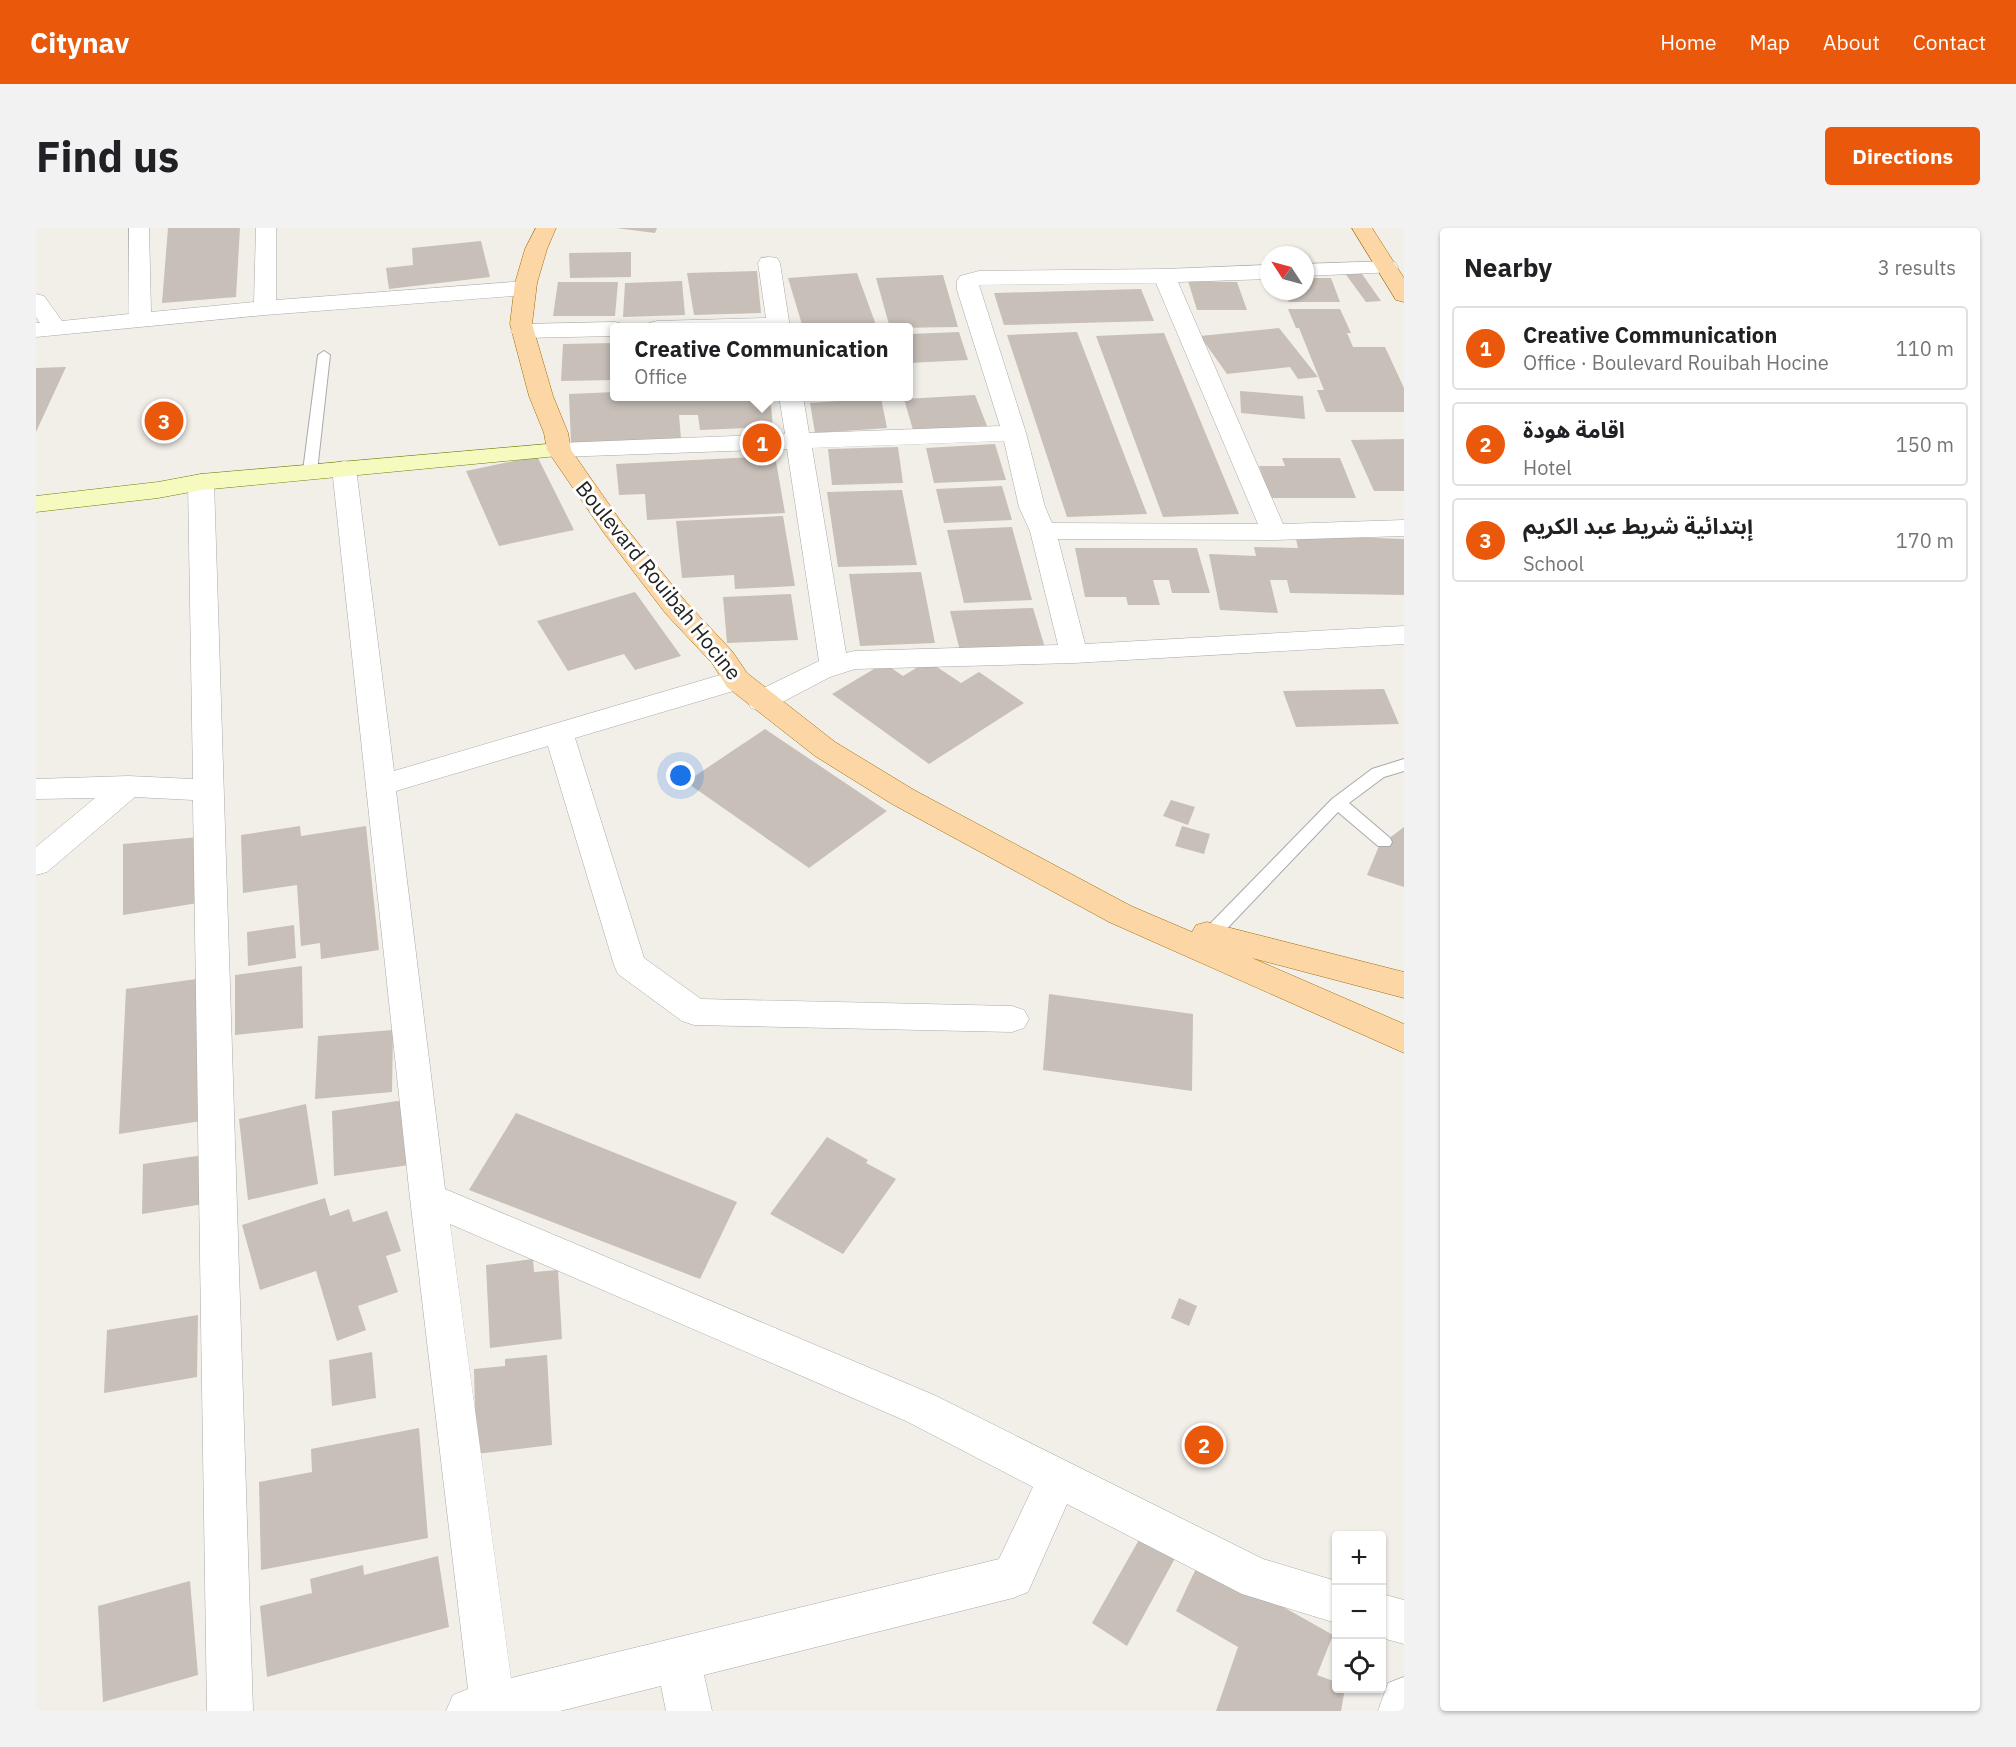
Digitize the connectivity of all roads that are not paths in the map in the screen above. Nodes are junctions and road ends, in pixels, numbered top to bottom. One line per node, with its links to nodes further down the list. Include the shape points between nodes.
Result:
1 (139, 228): 14 (street)
2 (266, 228): 13 (street)
3 (541, 228): 10 (main road, Boulevard Rouibah Hocine)
4 (1362, 228): 6 (main road)
5 (769, 262): 15 (street)
6 (1387, 267): 7 (street); 11 (main road)
7 (1314, 270)
8 (1260, 272): 9 (street)
9 (1164, 276): 21 (street, via 968,281); 29 (street)
10 (525, 288): 13 (street); 18 (main road, Boulevard Rouibah Hocine)
11 (1404, 295)
12 (36, 301): 16 (street)
13 (265, 308): 14 (street)
14 (140, 319): 16 (street)
15 (779, 323)
16 (45, 328)
17 (610, 329): 18 (street)
18 (522, 331): 23 (main road, Boulevard Rouibah Hocine)
19 (324, 355): 24 (lane)
20 (792, 401): 22 (street)
21 (1014, 433): 22 (street); 28 (street, via 1032,507)
22 (799, 441): 23 (street); 32 (street)
23 (559, 450): 24 (street); 33 (main road, Boulevard Rouibah Hocine, via 613,528)
24 (327, 470): 25 (street); 37 (street)
25 (201, 482): 26 (street); 40 (street)
26 (36, 504)
27 (1404, 528): 29 (street)
28 (1043, 531): 29 (street); 31 (street)
29 (1274, 532)
30 (1404, 635): 31 (street)
31 (1074, 654): 32 (street, via 854,660)
32 (834, 666): 34 (street)
33 (737, 680): 34 (main road, Boulevard Rouibah Hocine); 35 (street)
34 (761, 701): 44 (main road, Boulevard Rouibah Hocine, via 825,749 903,797)
35 (559, 732): 37 (street); 47 (street, via 630,965 694,1012)
36 (1404, 765): 41 (lane, via 1378,773)
37 (380, 785): 49 (street)
38 (128, 786): 39 (street); 40 (street); 43 (street)
39 (36, 789)
40 (208, 790): 57 (street)
41 (1338, 803): 42 (lane); 45 (lane)
42 (1384, 842)
43 (36, 864)
44 (1120, 914): 45 (main road); 48 (main road)
45 (1210, 934): 46 (main road)
46 (1404, 985)
47 (1012, 1019)
48 (1404, 1039)
49 (428, 1198): 50 (street, via 920,1408); 56 (street)
50 (1058, 1478): 51 (street, via 1257,1579); 54 (street, via 1013,1577)
51 (1332, 1601)
52 (1386, 1617): 53 (street)
53 (1404, 1623)
54 (678, 1659): 56 (street); 58 (street)
55 (1404, 1699): 59 (street)
56 (480, 1708)
57 (230, 1711)
58 (689, 1711)
59 (1401, 1711)

